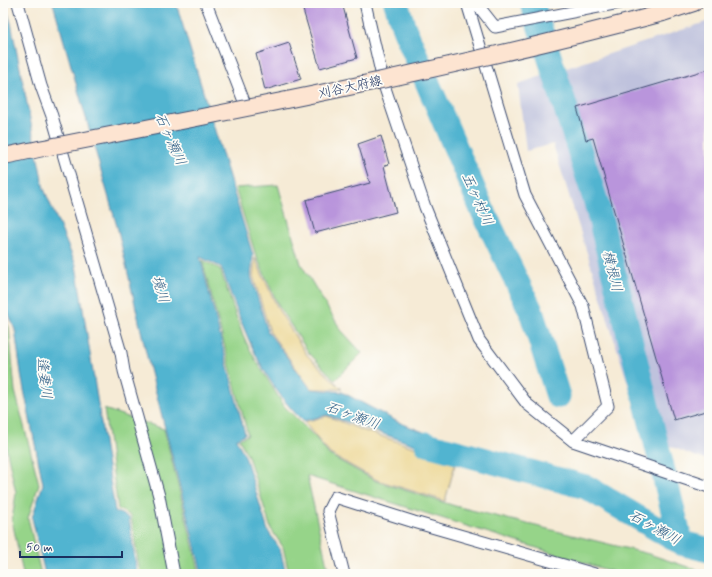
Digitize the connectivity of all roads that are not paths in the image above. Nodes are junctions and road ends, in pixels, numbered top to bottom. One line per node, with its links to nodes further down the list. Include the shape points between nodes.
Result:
1 (18, 3): 13 (street, via 120,353 159,496)
2 (206, 3): 9 (street)
3 (365, 3): 11 (street, via 384,85 425,207 479,340 527,404)
4 (467, 3): 11 (street, via 524,194 583,306 608,406)
5 (476, 3): 6 (street, via 495,27)
6 (619, 3)
7 (694, 3): 8 (main road, 刈谷大府線)
8 (662, 8): 9 (main road, 刈谷大府線, bridge, via 575,36)
9 (247, 109): 10 (main road, 刈谷大府線, bridge)
10 (3, 156)
11 (573, 441): 12 (street)
12 (709, 487)
13 (174, 574)
14 (344, 574): 15 (street, via 328,511 335,497)
15 (595, 574)

